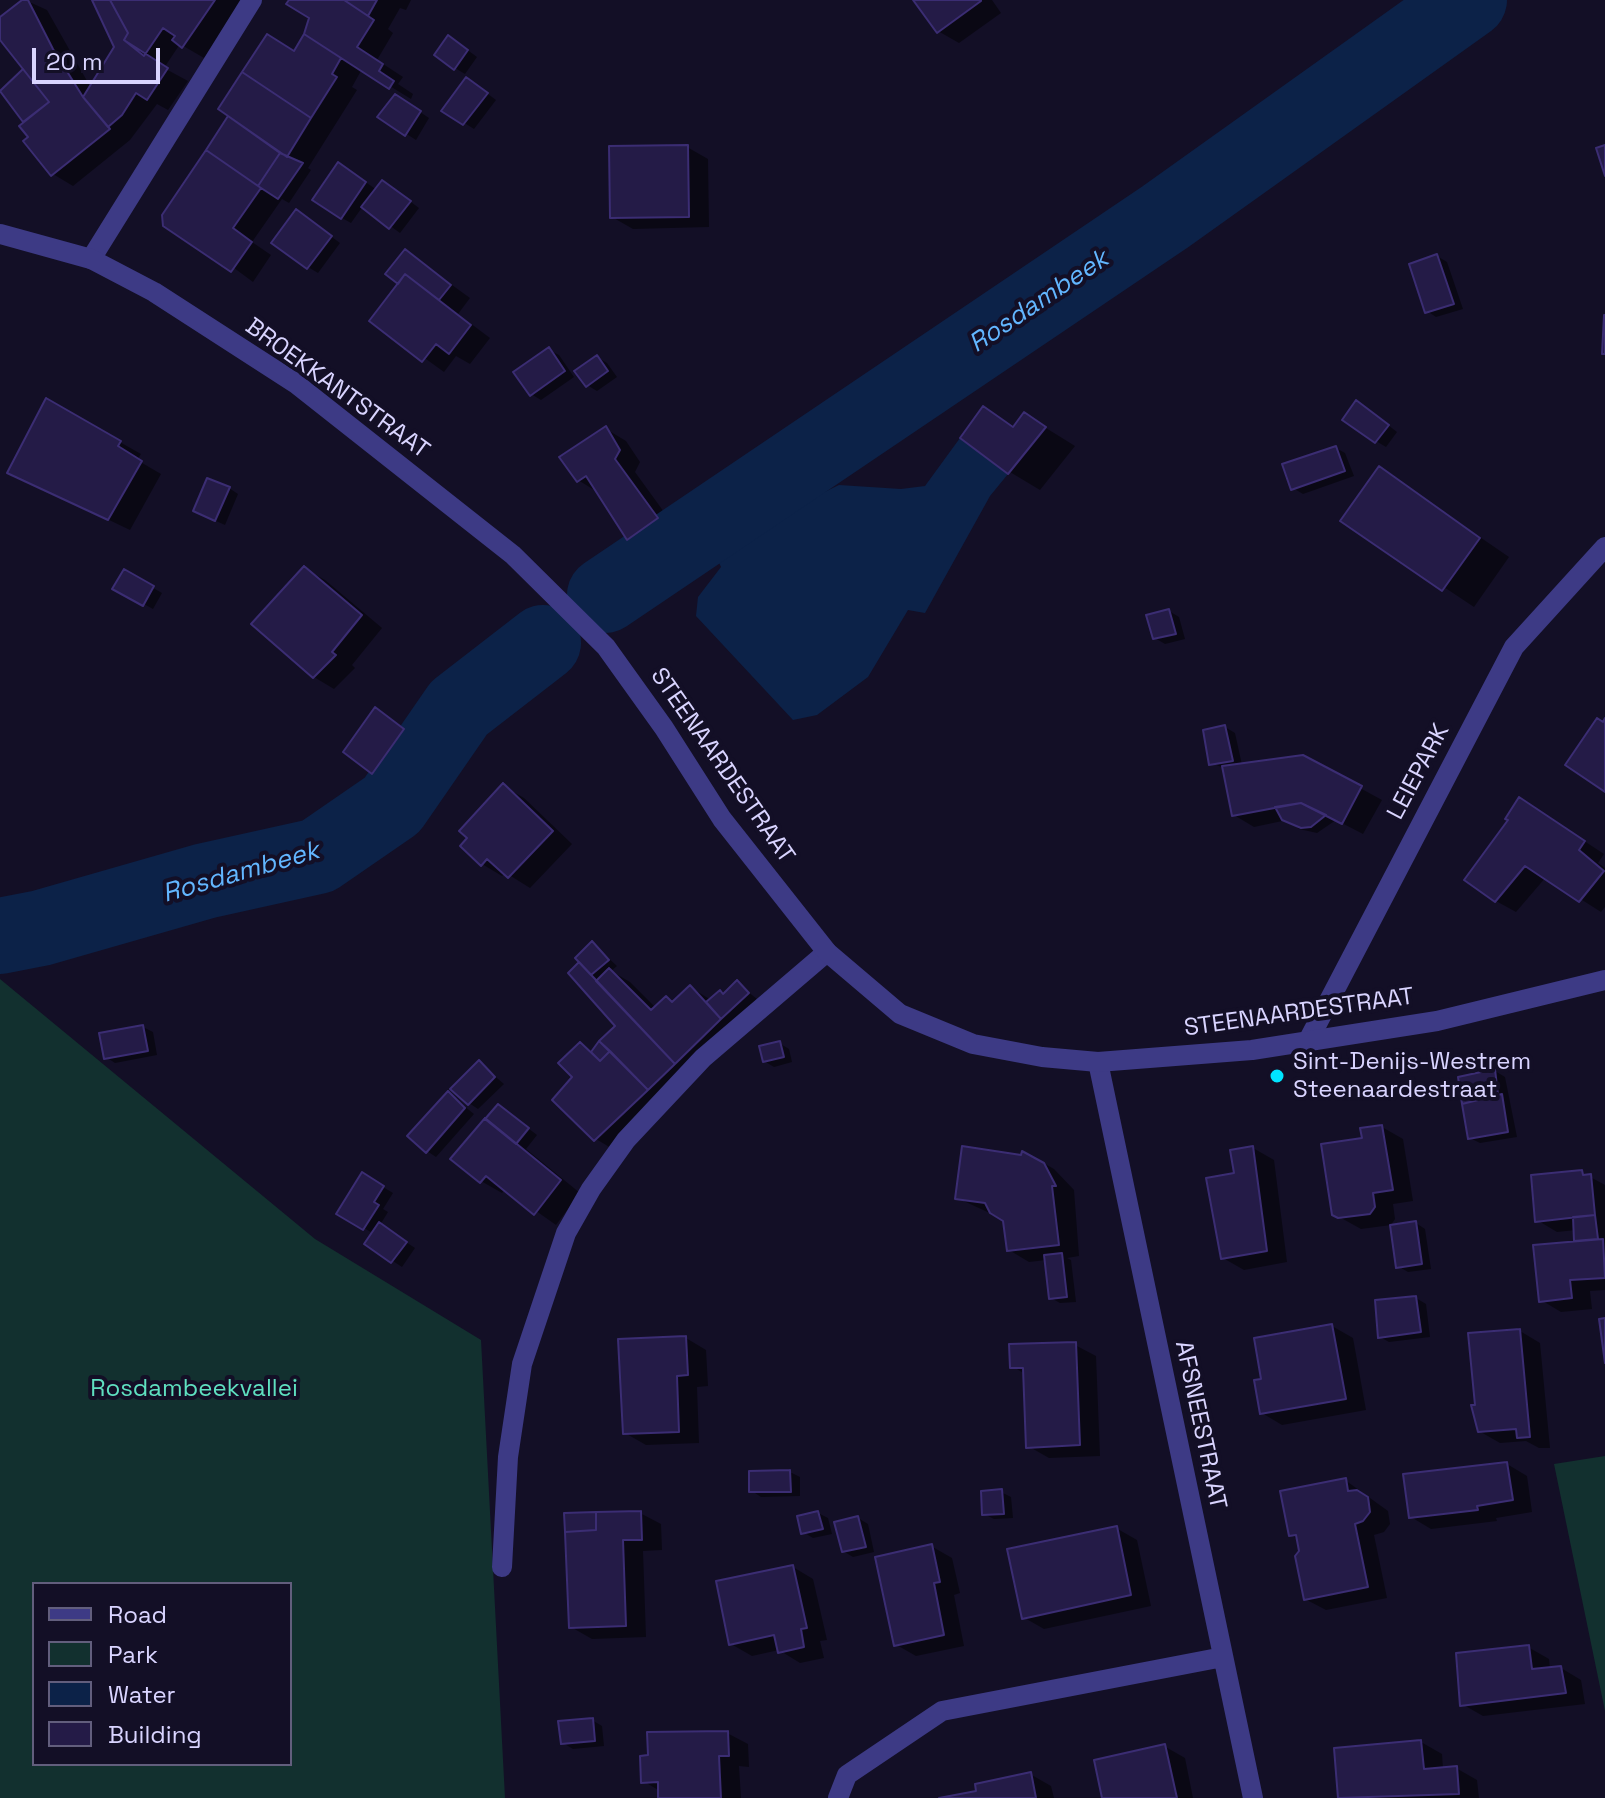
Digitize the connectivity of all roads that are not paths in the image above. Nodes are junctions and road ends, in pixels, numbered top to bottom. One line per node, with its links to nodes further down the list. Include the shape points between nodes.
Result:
1 (252, 0): 3 (street)
2 (0, 234): 3 (street, BROEKKANTSTRAAT)
3 (91, 259): 5 (street, BROEKKANTSTRAAT, via 154,292 295,383 513,555)
4 (1605, 547): 8 (street, LEIEPARK, via 1514,647)
5 (606, 647): 6 (street, STEENAARDESTRAAT, via 722,819)
6 (827, 952): 9 (street, STEENAARDESTRAAT, via 900,1014 973,1044); 10 (street, via 703,1058 626,1140 566,1233 522,1364 508,1457)
7 (1605, 980): 8 (street, STEENAARDESTRAAT, via 1437,1021)
8 (1308, 1041): 9 (street, STEENAARDESTRAAT)
9 (1098, 1062): 11 (street, AFSNEESTRAAT)
10 (502, 1567)
11 (1223, 1657): 12 (street, via 942,1711 847,1775); 13 (street, AFSNEESTRAAT)
12 (838, 1798)
13 (1253, 1798)

